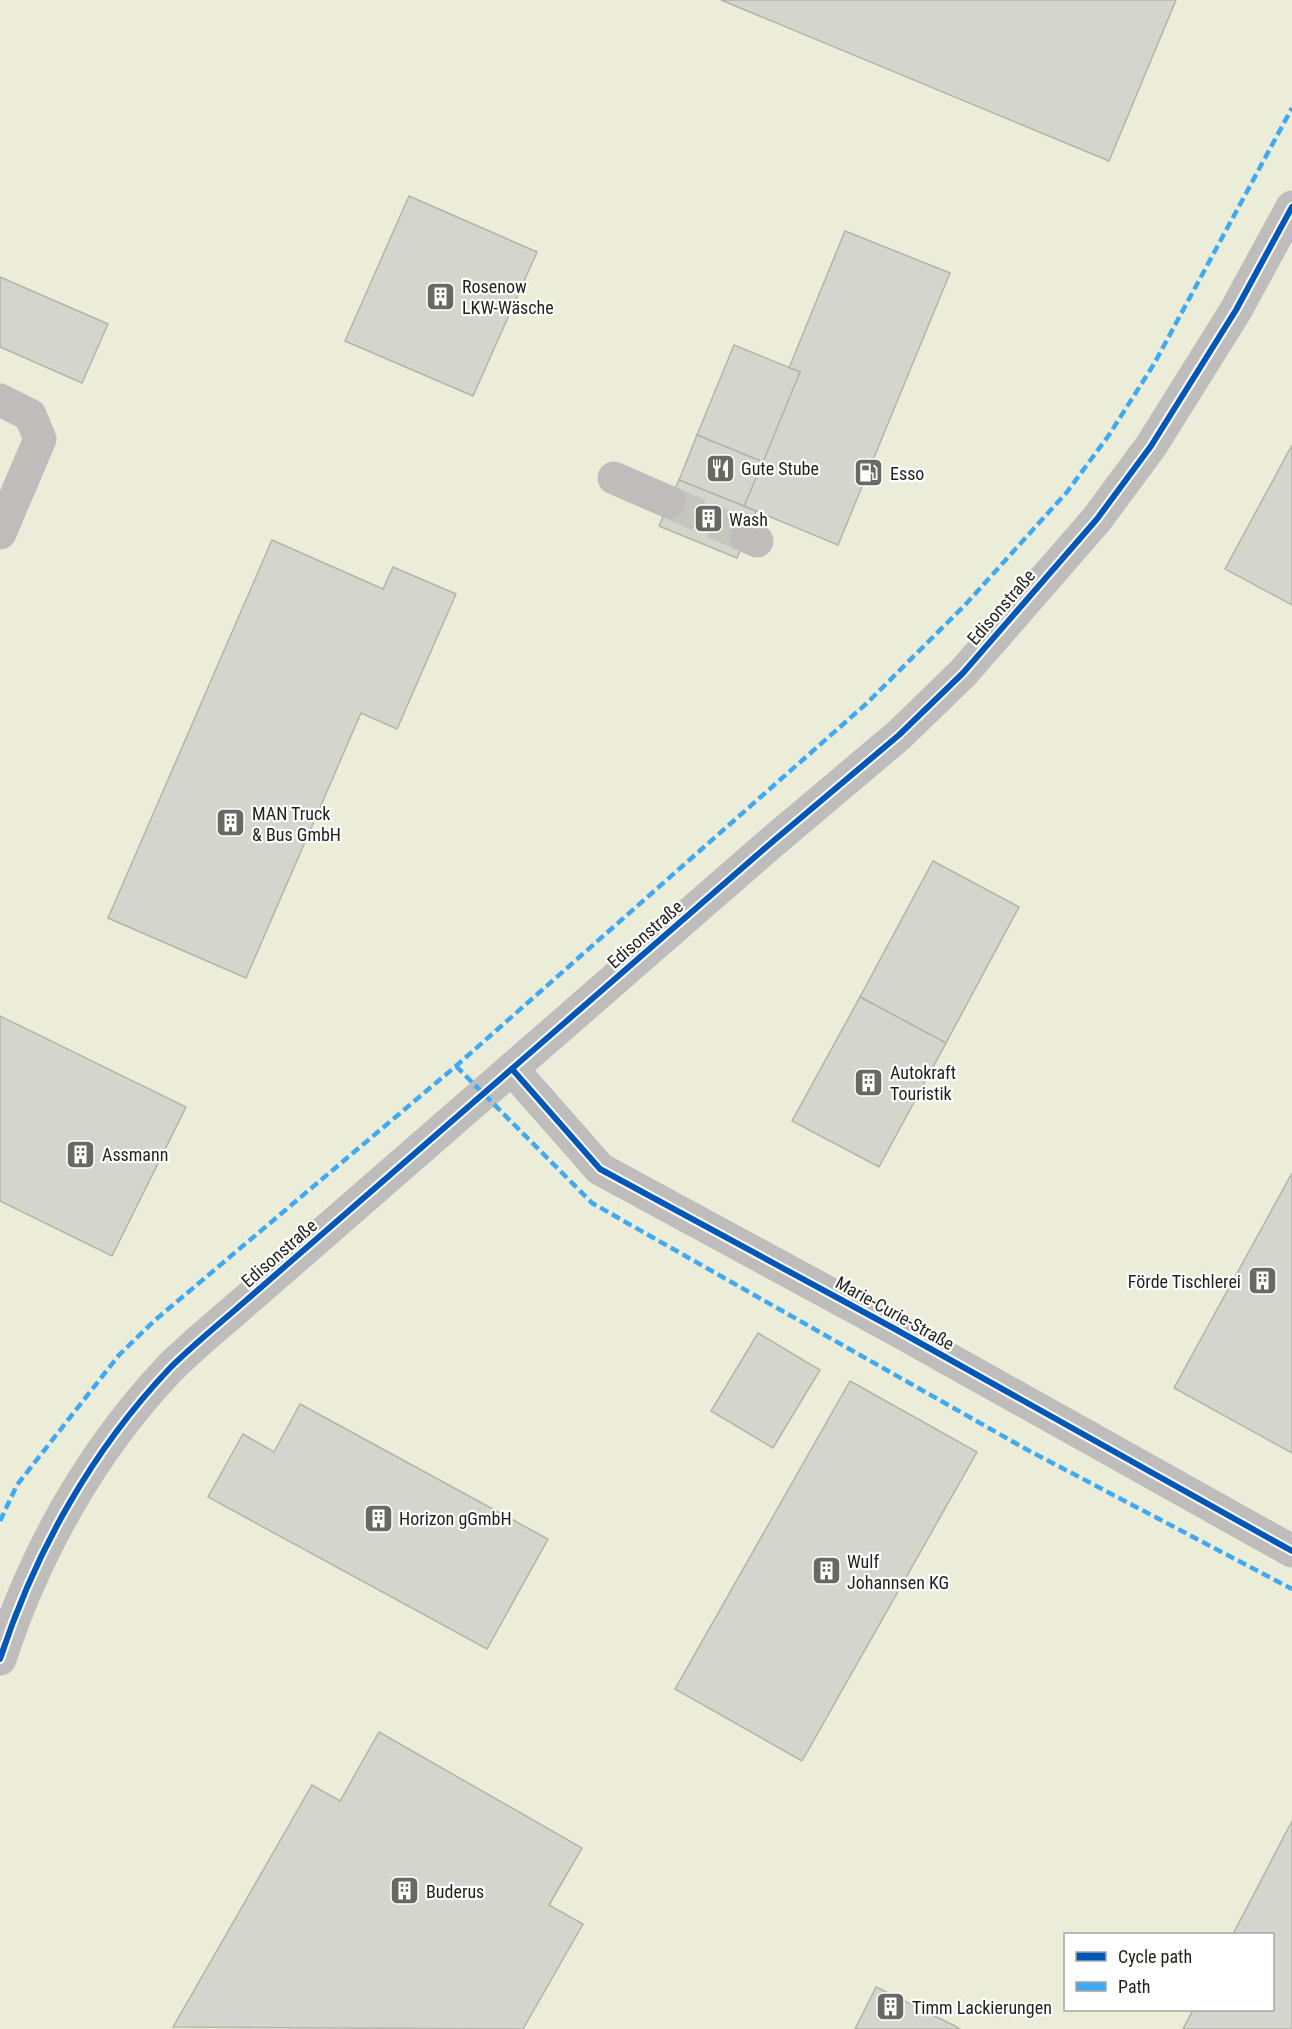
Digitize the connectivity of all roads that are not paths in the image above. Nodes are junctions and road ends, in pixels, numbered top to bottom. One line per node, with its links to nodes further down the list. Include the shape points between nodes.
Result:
1 (1292, 207): 6 (street, Edisonstraße, via 1236,310 1151,446 1097,519 971,665 899,735)
2 (0, 400): 5 (street, via 30,415 40,439)
3 (614, 478): 4 (street)
4 (669, 502)
5 (0, 533)
6 (512, 1069): 7 (street, Marie-Curie-Straße, via 600,1169); 8 (street, Edisonstraße, via 187,1353 137,1405 88,1471 58,1522)
7 (1292, 1551)
8 (1, 1650)

